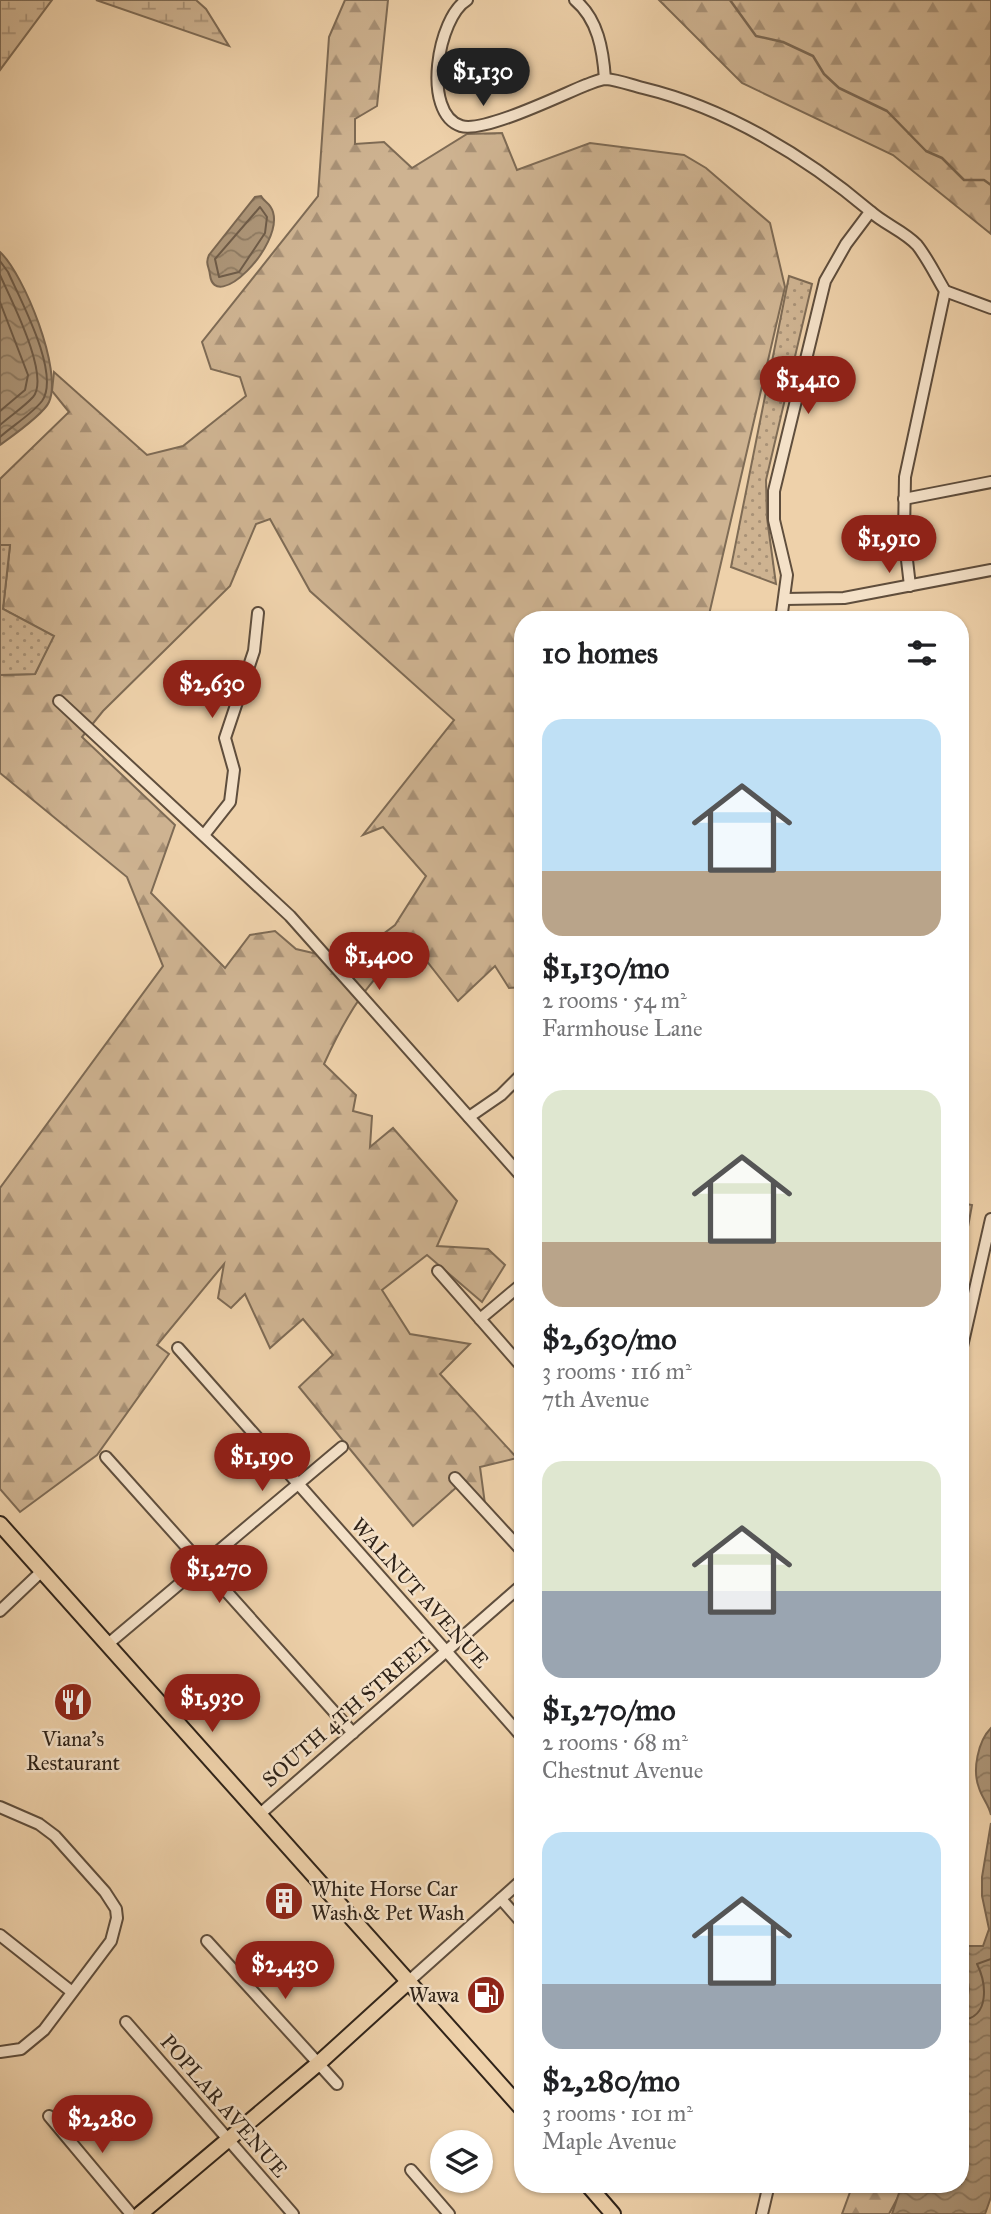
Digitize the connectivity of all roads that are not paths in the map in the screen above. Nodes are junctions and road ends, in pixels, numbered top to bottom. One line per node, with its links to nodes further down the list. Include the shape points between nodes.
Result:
1 (467, 0): 3 (street, via 453,13 447,27 438,69 444,110 459,125 483,125)
2 (575, 0): 3 (street, via 598,36)
3 (605, 79): 4 (street, via 677,96 706,109 837,182)
4 (870, 212): 5 (street, via 916,244); 11 (street, via 825,281 774,491 774,520 787,575)
5 (945, 291): 6 (street); 8 (street)
6 (991, 308)
7 (991, 482): 8 (street)
8 (904, 499): 10 (street)
9 (991, 570): 10 (street)
10 (910, 586): 11 (street, via 844,598)
11 (785, 598): 12 (street)
12 (783, 611)
13 (258, 613): 15 (street, via 254,651 225,738 234,785 225,811)
14 (59, 701): 15 (street)
15 (204, 835): 17 (street, via 290,916)
16 (514, 1082): 17 (street)
17 (469, 1117): 18 (street)
18 (514, 1168)
19 (991, 1219): 22 (street)
20 (438, 1271): 23 (street)
21 (514, 1291): 23 (street)
22 (969, 1316)
23 (480, 1319): 25 (street)
24 (178, 1348): 29 (street, WALNUT AVENUE)
25 (514, 1358)
26 (342, 1447): 29 (street)
27 (106, 1457): 32 (street)
28 (455, 1478): 31 (street)
29 (297, 1485): 32 (street); 37 (street, WALNUT AVENUE)
30 (0, 1524): 33 (main road)
31 (514, 1542)
32 (204, 1564): 36 (street); 39 (street)
33 (42, 1571): 35 (street); 36 (main road)
34 (514, 1592): 37 (street, SOUTH 4TH STREET)
35 (0, 1611)
36 (108, 1644): 41 (main road)
37 (447, 1650): 38 (street, WALNUT AVENUE); 39 (street, SOUTH 4TH STREET)
38 (514, 1728)
39 (353, 1733): 41 (street, SOUTH 4TH STREET)
40 (0, 1807): 48 (street, via 47,1829 116,1909 111,1941)
41 (260, 1814): 47 (main road)
42 (514, 1887): 43 (street)
43 (501, 1899): 44 (street); 47 (street)
44 (514, 1914)
45 (0, 1935): 48 (street)
46 (207, 1941): 51 (street)
47 (410, 1981): 51 (main road); 53 (main road)
48 (72, 1992): 50 (street, via 30,2043)
49 (126, 2022): 55 (street, POPLAR AVENUE)
50 (0, 2052)
51 (320, 2062): 52 (street); 55 (main road)
52 (337, 2084)
53 (514, 2100)
54 (49, 2116): 60 (street)
55 (228, 2141): 61 (main road); 62 (street, POPLAR AVENUE)
56 (411, 2170): 63 (street)
57 (593, 2193): 59 (main road)
58 (767, 2193): 64 (street)
59 (606, 2212)
60 (131, 2214)
61 (140, 2214)
62 (293, 2214)
63 (449, 2214)
64 (762, 2214)

